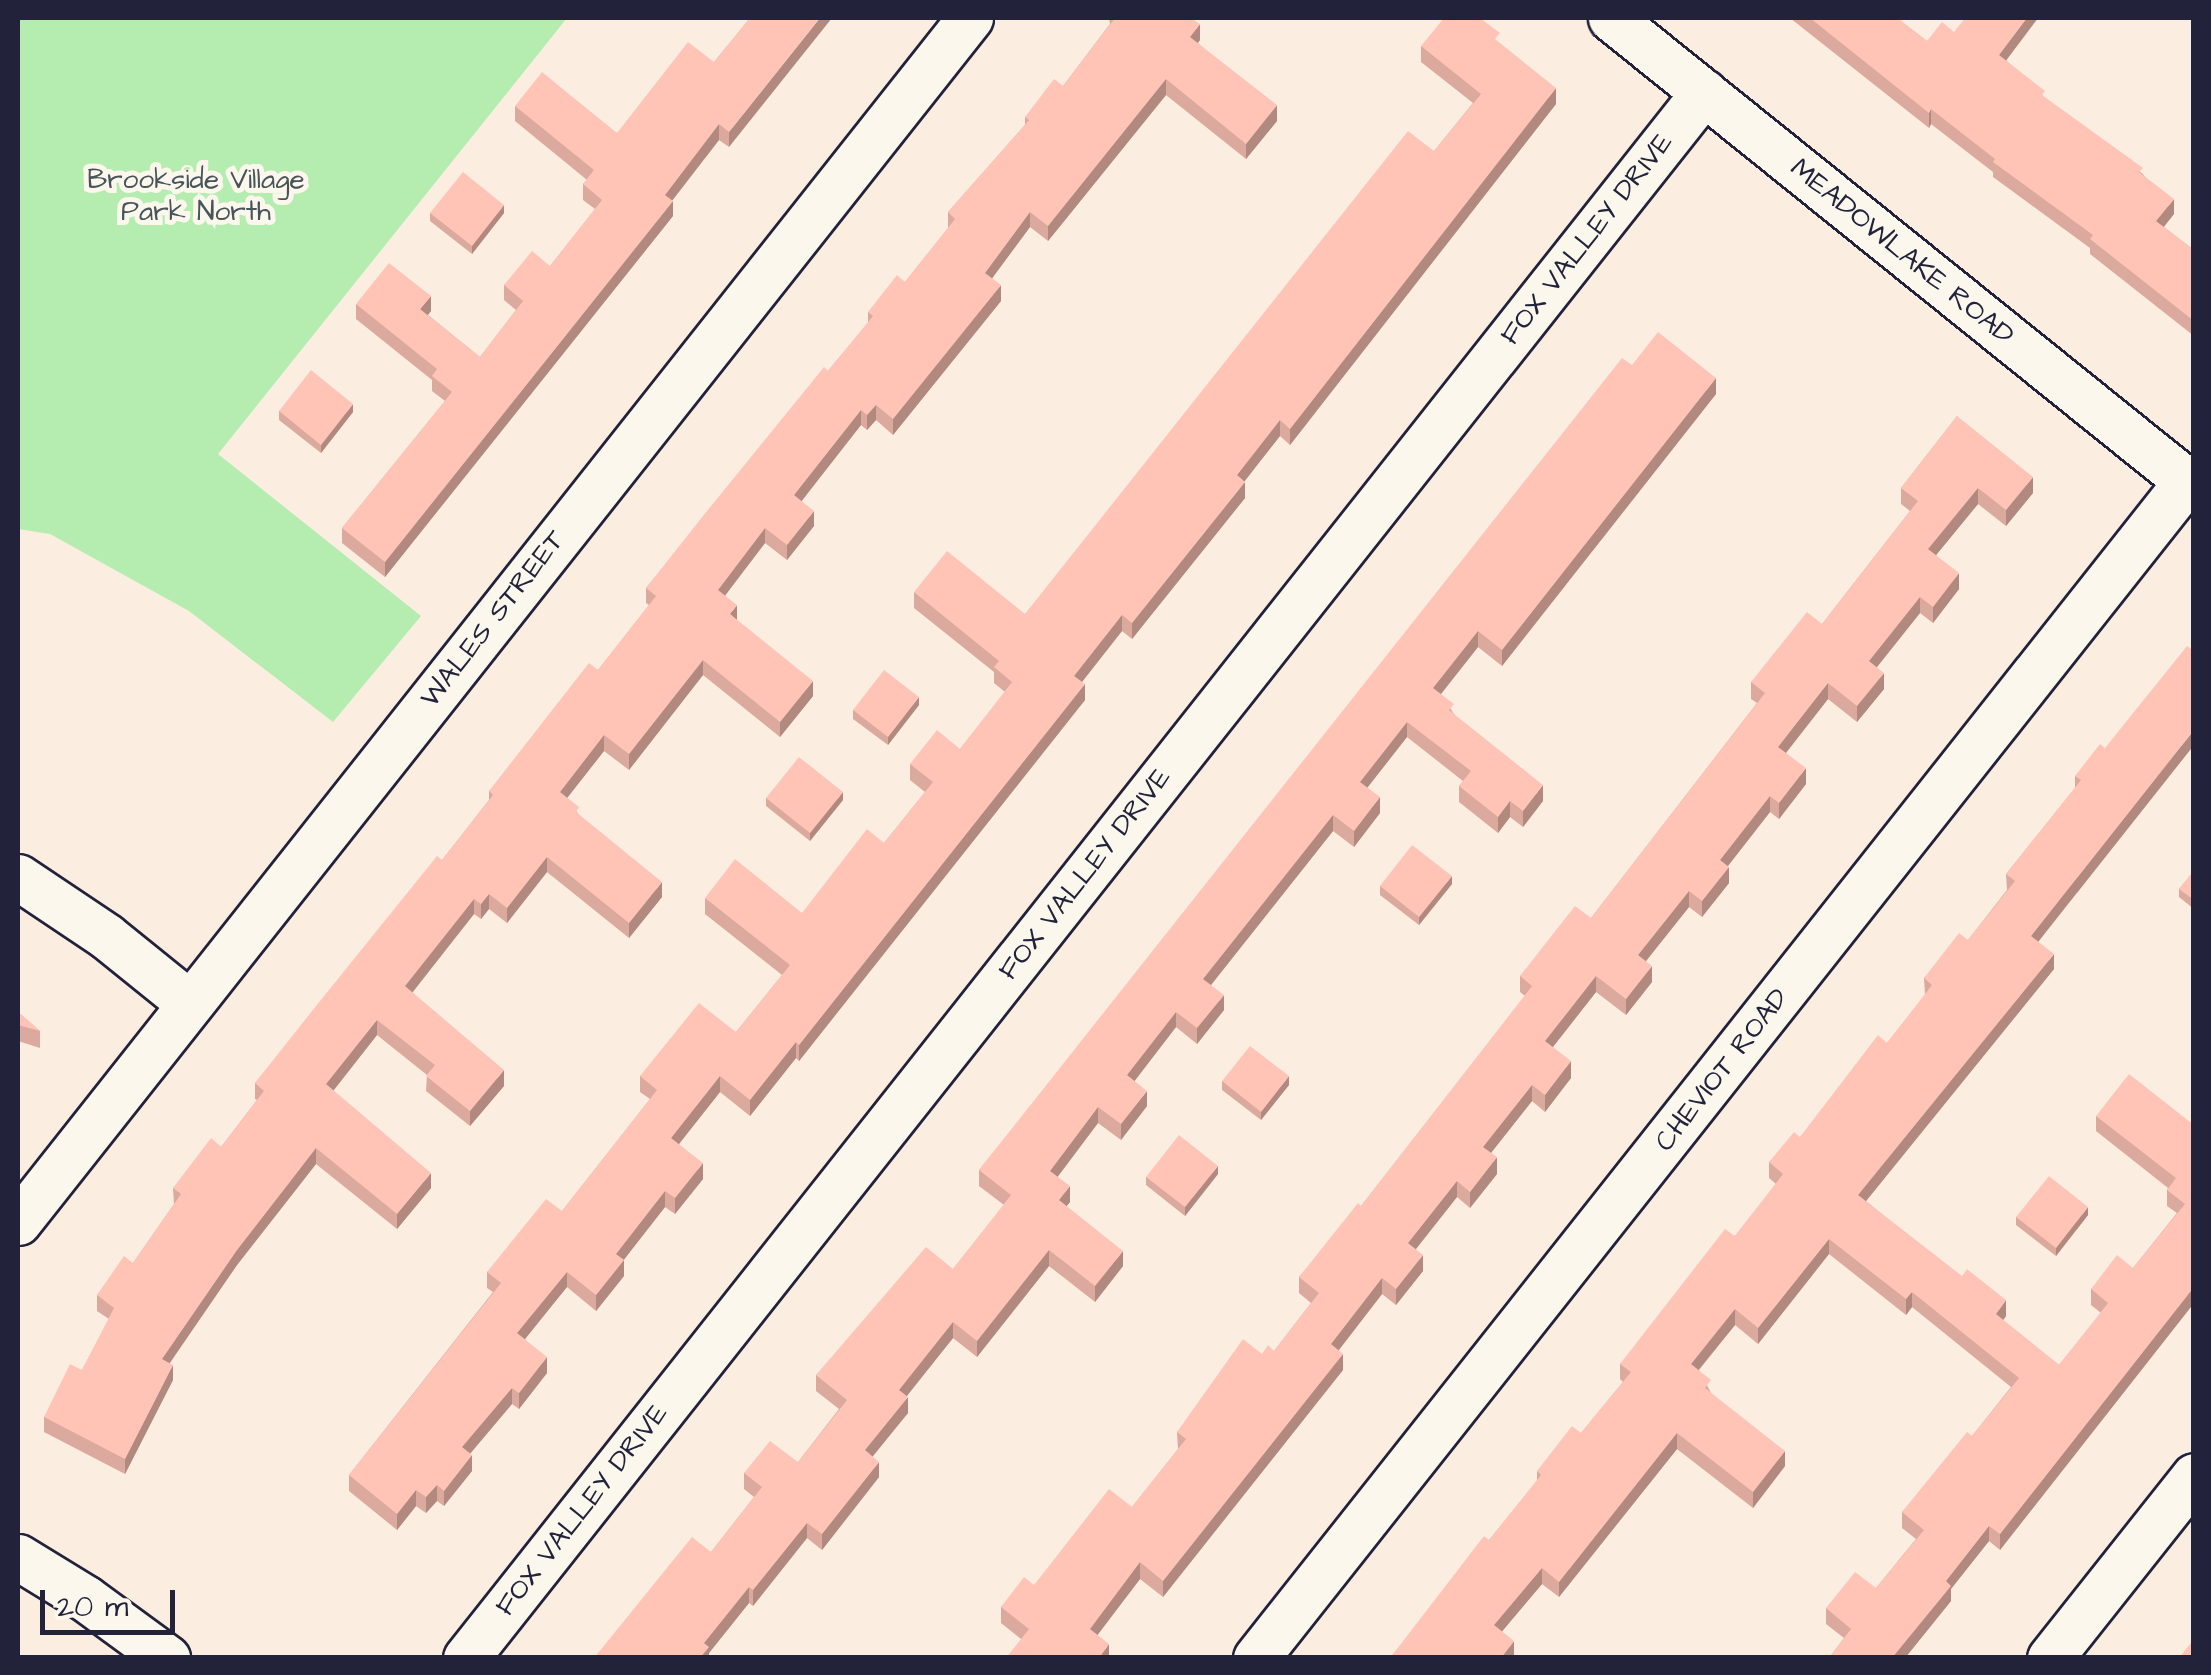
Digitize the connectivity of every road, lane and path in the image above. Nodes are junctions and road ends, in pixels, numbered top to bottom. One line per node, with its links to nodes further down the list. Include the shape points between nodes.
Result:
1 (970, 18): 6 (street, WALES STREET)
2 (1611, 18): 3 (street, MEADOWLAKE ROAD)
3 (1704, 92): 4 (street, MEADOWLAKE ROAD); 11 (street, FOX VALLEY DRIVE)
4 (2190, 484): 12 (street, CHEVIOT ROAD)
5 (18, 877): 6 (street)
6 (189, 1003): 7 (street, WALES STREET)
7 (18, 1222)
8 (2194, 1476): 13 (street)
9 (18, 1557): 10 (street)
10 (167, 1658)
11 (466, 1658)
12 (1256, 1658)
13 (2050, 1658)

